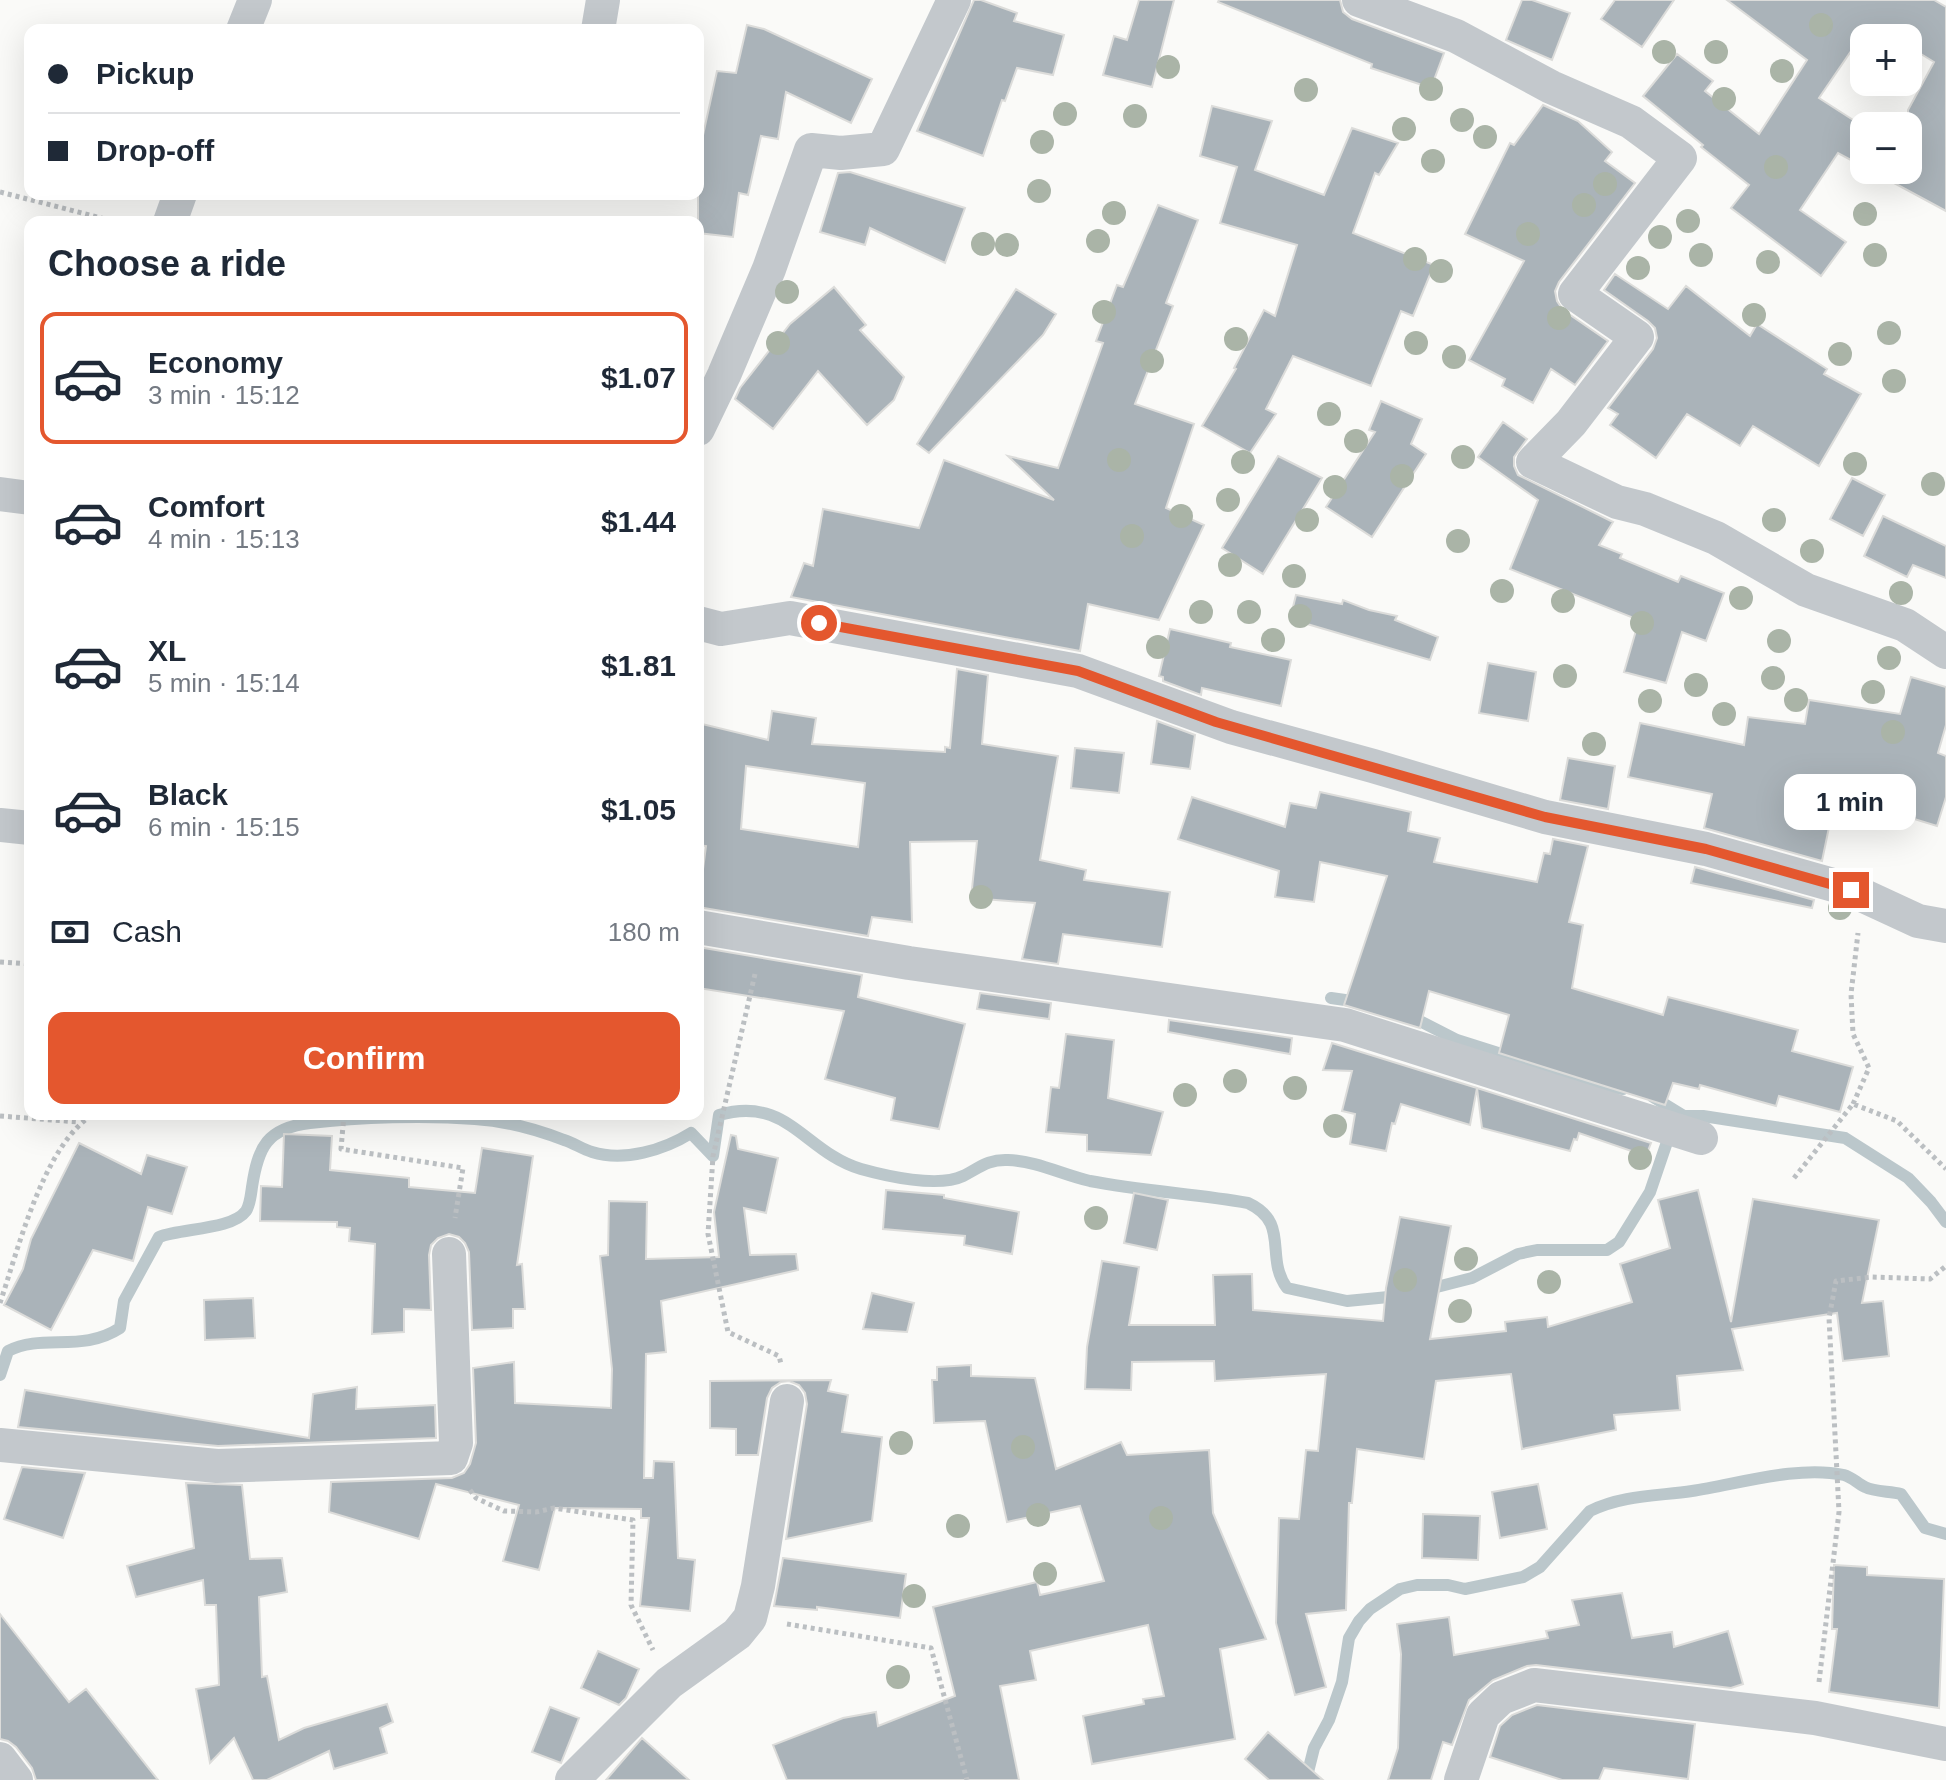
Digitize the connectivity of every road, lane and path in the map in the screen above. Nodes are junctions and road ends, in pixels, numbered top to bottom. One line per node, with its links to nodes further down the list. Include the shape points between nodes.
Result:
1 (255, 0): 5 (street)
2 (603, 0): 6 (street)
3 (954, 0): 11 (street, via 883,149 811,150 769,269)
4 (1359, 0): 15 (street, via 1456,36 1631,122 1680,158 1575,294 1637,337 1571,423 1533,462 1617,502 1716,538 1806,590 1905,625)
5 (245, 24)
6 (599, 24)
7 (0, 192): 8 (path)
8 (24, 198)
9 (31, 200): 10 (path)
10 (94, 216)
11 (704, 417)
12 (0, 494): 13 (street)
13 (24, 497)
14 (704, 625): 18 (street, via 721,629 790,618 1078,671 1216,722 1545,817 1706,849)
15 (1946, 652)
16 (0, 825): 17 (street)
17 (24, 827)
18 (1851, 890): 19 (street, via 1918,921); 24 (path, via 1863,901 1851,994 1853,1034 1869,1068)
19 (1946, 926)
20 (704, 928): 21 (street)
21 (762, 938): 31 (street, via 1345,1025); 37 (path, via 713,1156 708,1234 728,1332 779,1356)
22 (0, 962): 23 (path)
23 (24, 964)
24 (1853, 1104): 32 (path, via 1897,1121); 33 (path)
25 (0, 1116): 26 (path)
26 (24, 1118)
27 (53, 1120): 30 (path)
28 (83, 1120): 30 (path)
29 (343, 1120): 34 (path, via 341,1149 463,1168)
30 (79, 1122): 36 (path, via 38,1187)
31 (1701, 1138)
32 (1946, 1169)
33 (1794, 1178)
34 (449, 1254): 39 (street, via 456,1443)
35 (1946, 1266): 42 (path, via 1930,1279 1836,1281 1829,1318 1839,1512)
36 (0, 1303)
37 (787, 1401): 40 (street)
38 (0, 1445): 39 (street, via 217,1466)
39 (451, 1458): 41 (path, via 476,1498 504,1511 554,1508 633,1520 631,1605)
40 (750, 1618): 41 (street, via 737,1634); 47 (path, via 931,1648)
41 (669, 1683): 46 (street)
42 (1815, 1718): 43 (street); 48 (street, via 1534,1685 1501,1698 1483,1715)
43 (1946, 1744)
44 (0, 1759): 45 (street)
45 (16, 1780)
46 (572, 1780)
47 (967, 1780)
48 (1461, 1780)

